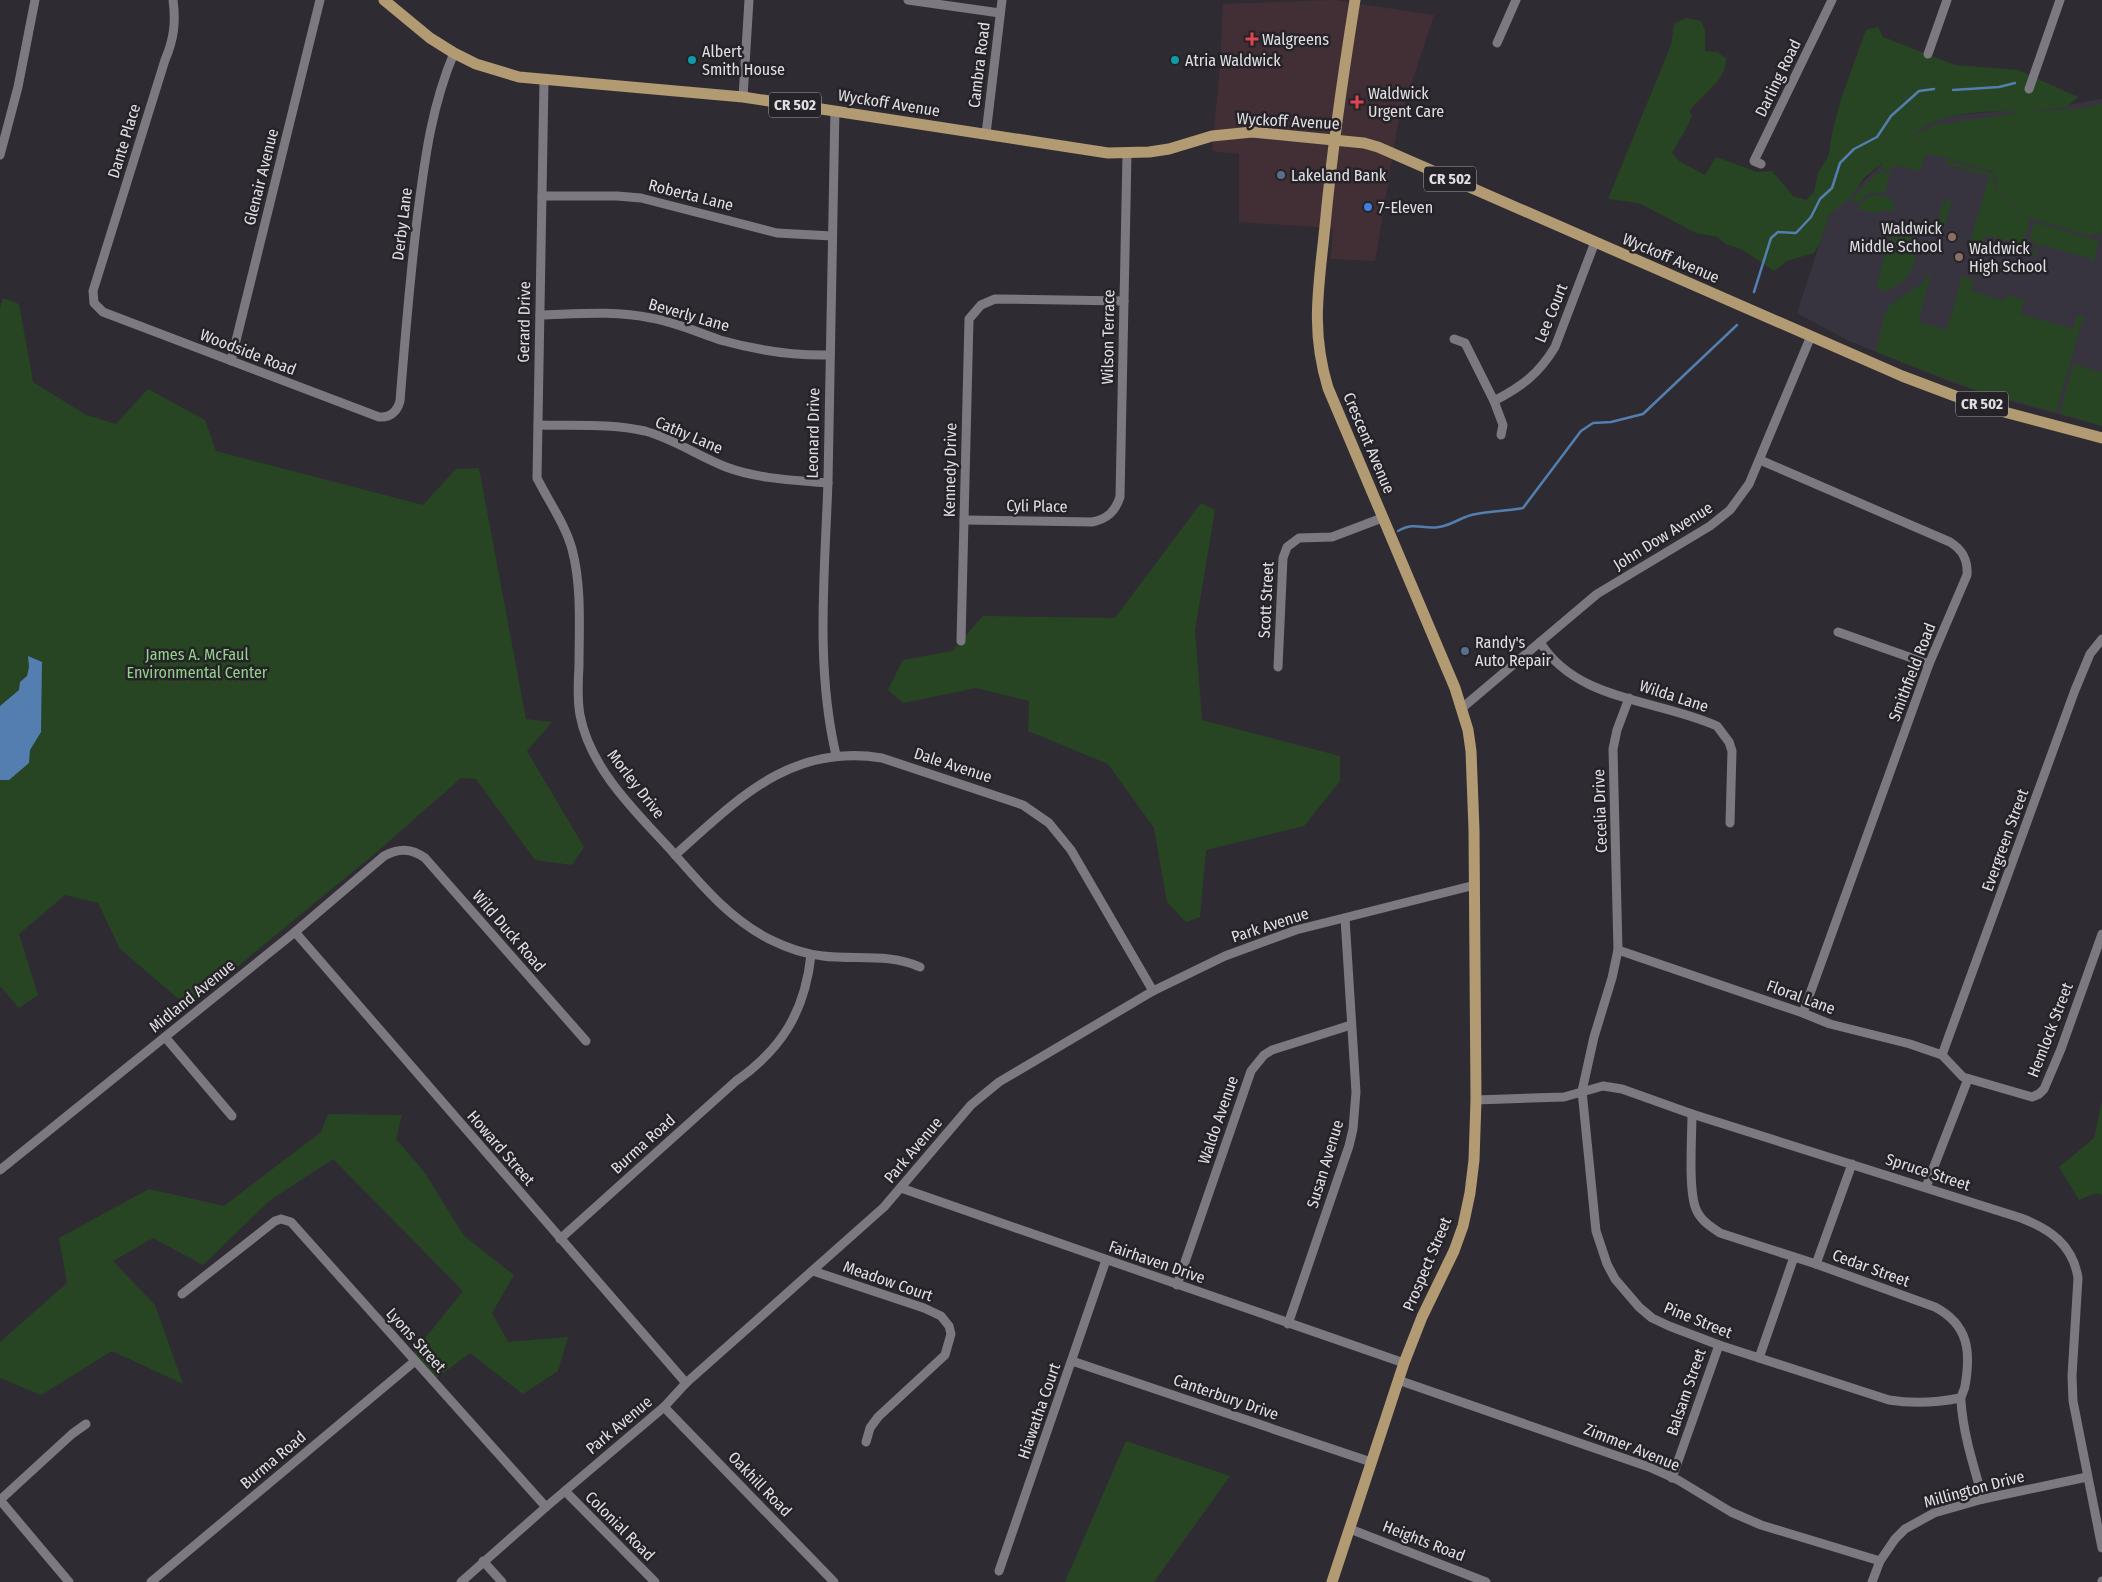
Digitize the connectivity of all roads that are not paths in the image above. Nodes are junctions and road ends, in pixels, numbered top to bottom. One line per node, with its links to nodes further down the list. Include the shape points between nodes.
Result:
1 (35, 0): 24 (street, via 18,87)
2 (173, 0): 29 (street, Dante Place, via 172,45)
3 (320, 0): 35 (street, Glenair Avenue)
4 (384, 0): 15 (main road, Wyckoff Avenue / CR 502, via 430,38)
5 (749, 0): 19 (street)
6 (908, 0): 13 (street)
7 (1002, 0): 13 (street, Cambra Road)
8 (1355, 0): 22 (main road, Crescent Avenue)
9 (1516, 0): 14 (street)
10 (1832, 0): 25 (street, Darling Road, via 1754,161)
11 (1947, 0): 16 (street)
12 (2060, 0): 18 (street)
13 (1000, 13): 21 (street, Cambra Road)
14 (1497, 43)
15 (454, 53): 17 (main road, Wyckoff Avenue / CR 502, via 497,72); 37 (street, Derby Lane, via 436,98 431,122 414,247)
16 (1928, 54)
17 (544, 81): 19 (main road, Wyckoff Avenue / CR 502); 26 (street, Gerard Drive)
18 (2029, 89)
19 (743, 97): 20 (main road, Wyckoff Avenue / CR 502)
20 (835, 110): 21 (main road, Wyckoff Avenue / CR 502); 27 (street, Leonard Drive)
21 (986, 134): 23 (main road, Wyckoff Avenue / CR 502)
22 (1334, 139): 23 (main road, Wyckoff Avenue / CR 502, via 1232,133 1170,149); 28 (main road, Wyckoff Avenue / CR 502, via 1378,147); 44 (main road, Crescent Avenue, via 1317,303 1317,344 1328,388)
23 (1127, 154): 30 (street, Wilson Terrace)
24 (0, 155)
25 (1762, 164)
26 (542, 196): 27 (street, Roberta Lane, via 641,198 777,233); 31 (street, Gerard Drive)
27 (832, 236): 34 (street, Leonard Drive)
28 (1595, 242): 32 (main road, Wyckoff Avenue / CR 502); 36 (street, Lee Court, via 1547,361 1524,385)
29 (93, 291): 35 (street, Woodside Road, via 94,303 103,312)
30 (1124, 301): 43 (street, Wilson Terrace, via 1120,497); 45 (street, Kennedy Drive, via 995,299 981,305 969,319)
31 (540, 315): 34 (street, Beverly Lane, via 596,313 641,316 763,350); 38 (street, Gerard Drive)
32 (1811, 336): 40 (main road, Wyckoff Avenue / CR 502, via 1955,396); 41 (street, John Dow Avenue)
33 (1454, 340): 36 (street, via 1465,343)
34 (830, 354): 42 (street, Leonard Drive)
35 (231, 361): 37 (street, Woodside Road, via 378,418 390,416)
36 (1494, 401): 39 (street, via 1503,425)
37 (400, 402)
38 (538, 426): 42 (street, Cathy Lane, via 621,427 642,431 746,473); 46 (street, Gerard Drive, via 537,478 566,532)
39 (1501, 435)
40 (2102, 438)
41 (1760, 460): 50 (street, John Dow Avenue, via 1741,498 1719,520 1597,594); 51 (street, Smithfield Road, via 1950,542 1961,551 1967,575)
42 (828, 483): 55 (street, Leonard Drive, via 823,589 824,678)
43 (1108, 517): 45 (street, Cyli Place, via 1092,522)
44 (1382, 518): 52 (street, Scott Street, via 1332,537 1299,538 1287,547 1283,558); 54 (main road, Crescent Avenue)
45 (964, 520): 49 (street, Kennedy Drive)
46 (573, 554): 58 (street, Morley Drive, via 579,611 578,697 584,731 608,776)
47 (1838, 632): 51 (street)
48 (2102, 639): 72 (street, Evergreen Street, via 2090,654 2075,690)
49 (961, 641)
50 (1540, 642): 53 (street, Wilda Lane, via 1555,662 1580,681); 54 (street, John Dow Avenue)
51 (1929, 664): 68 (street, Smithfield Road)
52 (1278, 667)
53 (1629, 698): 56 (street, Wilda Lane, via 1708,722 1723,733 1732,751); 61 (street, Cecelia Drive, via 1613,748)
54 (1462, 708): 59 (main road, Crescent Avenue, via 1471,751)
55 (836, 755): 58 (street, Dale Avenue, via 798,764 768,779); 67 (street, Dale Avenue, via 882,758 1023,804 1036,812 1072,850)
56 (1730, 823)
57 (404, 850): 62 (street, Midland Avenue, via 384,856); 71 (street, Wild Duck Road, via 417,852 425,858)
58 (675, 854): 65 (street, Morley Drive, via 716,902 734,916 771,940)
59 (1475, 884): 60 (street, Park Avenue); 75 (main road, Prospect Street)
60 (1345, 918): 67 (street, Park Avenue, via 1296,930 1252,946); 69 (street, Susan Avenue)
61 (1618, 926): 64 (street, Pine Street)
62 (295, 932): 70 (street, Midland Avenue); 82 (street, Howard Street)
63 (2102, 934): 73 (street, Hemlock Street, via 2044,1089 2032,1097)
64 (1618, 950): 68 (street, Floral Lane); 74 (street, Pine Street)
65 (812, 955): 66 (street, Morley Drive, via 893,960); 82 (street, Burma Road, via 804,993 790,1026 764,1059)
66 (920, 967)
67 (1153, 991): 81 (street, Park Avenue, via 984,1092)
68 (1802, 1013): 72 (street, Floral Lane)
69 (1351, 1026): 87 (street, Waldo Avenue, via 1272,1050 1256,1062); 89 (street, Susan Avenue, via 1356,1092 1353,1129)
70 (165, 1037): 77 (street); 79 (street, Midland Avenue)
71 (586, 1041)
72 (1942, 1055): 73 (street, via 1958,1074)
73 (1968, 1079): 80 (street)
74 (1582, 1091): 75 (street, Spruce Street, via 1564,1097); 76 (street, Spruce Street, via 1603,1086 1622,1089); 90 (street, Pine Street, via 1596,1231 1607,1264 1625,1293 1652,1318)
75 (1476, 1100): 94 (main road, Prospect Street, via 1474,1160 1463,1226)
76 (1692, 1114): 78 (street, Spruce Street); 83 (street, Cedar Street, via 1693,1196 1704,1221 1720,1233)
77 (232, 1116)
78 (1852, 1164): 80 (street, Spruce Street); 85 (street)
79 (0, 1170)
80 (1926, 1187): 102 (street, Spruce Street, via 2038,1224 2054,1234 2072,1255 2078,1278 2073,1401)
81 (901, 1188): 84 (street, Fairhaven Drive); 86 (street, Park Avenue, via 884,1208)
82 (560, 1239): 96 (street, Howard Street)
83 (1794, 1257): 85 (street, Cedar Street); 91 (street)
84 (1106, 1260): 87 (street, Fairhaven Drive); 93 (street, Hiawatha Court)
85 (1816, 1264): 97 (street, Cedar Street, via 1935,1307 1952,1318 1967,1348 1964,1389)
86 (813, 1271): 96 (street, Park Avenue); 100 (street, Meadow Court, via 924,1308 941,1316 949,1326 951,1334 945,1355 878,1417)
87 (1177, 1285): 89 (street, Fairhaven Drive)
88 (182, 1294): 92 (street, Lyons Street, via 281,1219 291,1222)
89 (1288, 1324): 94 (street, Fairhaven Drive)
90 (1719, 1345): 91 (street, Pine Street); 103 (street, Balsam Street)
91 (1759, 1358): 97 (street, Pine Street, via 1889,1400 1914,1404)
92 (415, 1361): 107 (street, Lyons Street); 114 (street, Burma Road)
93 (1072, 1361): 101 (street, Canterbury Drive); 112 (street, Hiawatha Court)
94 (1404, 1363): 95 (main road, Prospect Street)
95 (1398, 1380): 101 (main road, Prospect Street); 103 (street, Zimmer Avenue, via 1622,1457)
96 (686, 1383): 98 (street, Park Avenue)
97 (1960, 1398): 105 (street, Cedar Street, via 1964,1427)
98 (664, 1407): 104 (street, Park Avenue); 118 (street, Oakhill Road)
99 (86, 1424): 106 (street)
100 (866, 1442)
101 (1371, 1462): 108 (main road, Prospect Street)
102 (2087, 1476): 105 (street, Millington Drive); 109 (street, Spruce Street)
103 (1672, 1478): 110 (street, Zimmer Avenue, via 1761,1525)
104 (565, 1491): 107 (street, Park Avenue); 117 (street, Colonial Road)
105 (1983, 1499): 110 (street, Millington Drive, via 1934,1512 1916,1522 1895,1539)
106 (0, 1500): 113 (street)
107 (546, 1506): 111 (street, Park Avenue)
108 (1350, 1529): 119 (main road, Prospect Street); 120 (street, Heights Road)
109 (2102, 1548)
110 (1880, 1561): 121 (street, Millington Drive)
111 (483, 1562): 115 (street, Park Avenue); 116 (street)
112 (999, 1571)
113 (69, 1582)
114 (151, 1582)
115 (461, 1582)
116 (502, 1582)
117 (655, 1582)
118 (834, 1582)
119 (1332, 1582)
120 (1486, 1582)
121 (1872, 1582)

